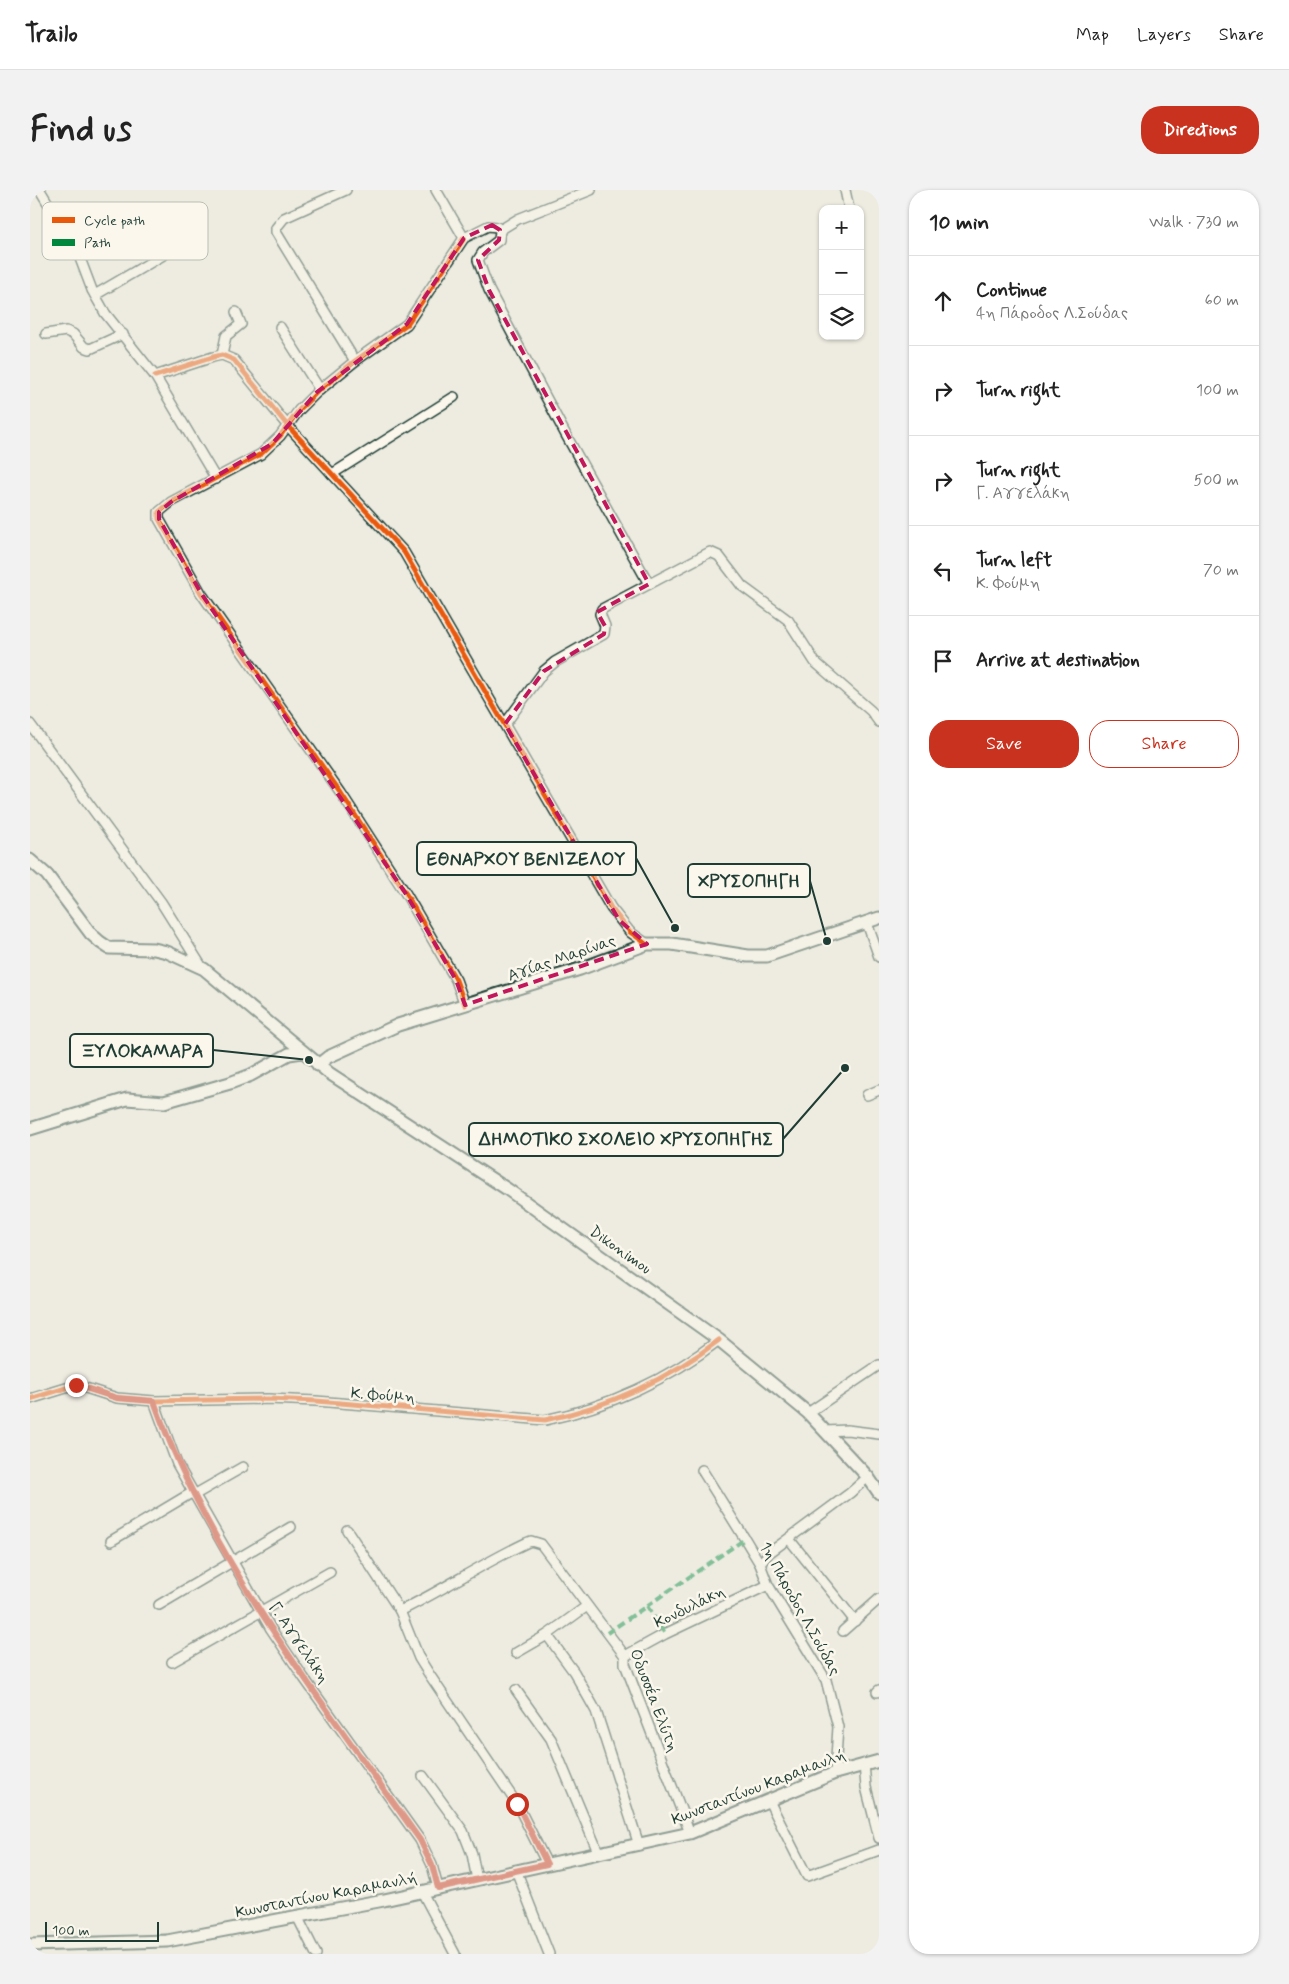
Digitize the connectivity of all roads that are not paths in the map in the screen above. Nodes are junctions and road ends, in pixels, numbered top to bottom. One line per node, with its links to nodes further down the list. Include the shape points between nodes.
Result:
1 (40, 190): 6 (street)
2 (346, 190): 18 (street, via 284,218 276,232)
3 (436, 190): 9 (street)
4 (591, 190): 8 (street, via 518,219)
5 (845, 190): 7 (street)
6 (47, 202)
7 (847, 205)
8 (500, 230): 9 (street, via 488,226); 25 (street, via 499,240 478,260 486,281 566,435)
9 (464, 238): 18 (street, via 407,324)
10 (81, 260): 12 (street)
11 (154, 260): 12 (street)
12 (95, 295): 16 (street)
13 (236, 312): 17 (street, via 241,324 226,336)
14 (280, 328): 20 (street)
15 (46, 334): 16 (street, via 66,331 84,347 90,348)
16 (123, 334): 19 (street)
17 (222, 355): 19 (street); 22 (street, via 239,364)
18 (355, 361): 20 (street)
19 (155, 376): 24 (street)
20 (320, 390): 22 (street)
21 (454, 397): 23 (street)
22 (287, 425): 23 (street); 24 (street, via 260,454)
23 (332, 474): 28 (street, via 404,552)
24 (216, 479): 35 (street, via 171,502 159,512 159,519 211,608 341,793 406,894 456,980)
25 (649, 584): 26 (street, via 706,553 714,553 742,586 788,620 816,662); 28 (street, via 602,609 604,634 544,671)
26 (879, 722)
27 (30, 724): 34 (street, via 161,902)
28 (505, 724): 32 (street, via 619,920)
29 (30, 860): 34 (main road, Dikonimou, via 47,875 91,934 109,948 154,949)
30 (879, 918): 31 (main road, Αγίας Μαρίνας)
31 (867, 923): 32 (main road, Αγίας Μαρίνας, via 776,955 758,958 672,944); 33 (street)
32 (646, 944): 35 (main road, Αγίας Μαρίνας, via 580,969)
33 (879, 958)
34 (204, 969): 36 (main road, Dikonimou)
35 (465, 1005): 37 (main road, Αγίας Μαρίνας, via 398,1025 328,1057)
36 (302, 1052): 37 (main road, Dikonimou); 40 (main road, via 289,1054 230,1083 164,1102 127,1099)
37 (318, 1065): 41 (main road, Dikonimou, via 507,1189)
38 (879, 1090): 39 (street)
39 (867, 1095)
40 (30, 1129)
41 (719, 1340): 44 (street, Κ. Φούμη, via 690,1363 628,1393 577,1414 546,1420 316,1401); 45 (main road, Dikonimou)
42 (879, 1365): 45 (street)
43 (30, 1399): 44 (street, Κ. Φούμη, via 76,1385 117,1398)
44 (154, 1401): 51 (street, Γ. Αγγελάκη, via 177,1464)
45 (808, 1413): 46 (main road, Dikonimou)
46 (826, 1431): 47 (street); 50 (main road, Dikonimou)
47 (879, 1434)
48 (243, 1467): 51 (street)
49 (702, 1470): 58 (street, 1η Πάροδος Λ.Σούδας)
50 (868, 1477): 52 (main road, Dikonimou); 55 (street)
51 (193, 1493): 56 (street); 57 (street, Γ. Αγγελάκη)
52 (879, 1493)
53 (291, 1528): 57 (street)
54 (347, 1530): 65 (street)
55 (789, 1539): 58 (street); 66 (street)
56 (111, 1541)
57 (232, 1564): 62 (street); 64 (street, Γ. Αγγελάκη)
58 (760, 1564): 60 (street, 1η Πάροδος Λ.Σούδας)
59 (330, 1572): 64 (street)
60 (768, 1585): 70 (street, Κονδυλάκη); 75 (street, 1η Πάροδος Λ.Σούδας, via 826,1680 838,1727)
61 (879, 1599): 66 (street)
62 (159, 1605)
63 (587, 1606): 65 (street, Οδυσσέα Ελύτη, via 545,1547 537,1542 526,1543 492,1559); 68 (street); 70 (street, Οδυσσέα Ελύτη)
64 (261, 1611): 71 (street); 86 (street, Γ. Αγγελάκη, via 304,1678 420,1840)
65 (400, 1611): 83 (street, via 419,1658 517,1804)
66 (855, 1621): 67 (street)
67 (843, 1631)
68 (548, 1635): 69 (street); 80 (street, via 596,1711)
69 (516, 1653)
70 (625, 1656): 78 (street, Οδυσσέα Ελύτη, via 624,1664)
71 (172, 1662)
72 (516, 1690): 82 (street, via 550,1739)
73 (879, 1762): 74 (main road, Κωνσταντίνου Καραμανλή)
74 (864, 1764): 75 (main road, Κωνσταντίνου Καραμανλή); 79 (street, via 866,1787)
75 (835, 1772): 77 (main road, Κωνσταντίνου Καραμανλή)
76 (423, 1776): 85 (street, via 463,1831 470,1845)
77 (769, 1801): 78 (main road, Κωνσταντίνου Καραμανλή); 81 (street, via 807,1876)
78 (690, 1833): 80 (main road, Κωνσταντίνου Καραμανλή)
79 (879, 1838)
80 (639, 1845): 82 (main road, Κωνσταντίνου Καραμανλή)
81 (879, 1850)
82 (599, 1854): 83 (main road, Κωνσταντίνου Καραμανλή)
83 (547, 1864): 84 (main road, Κωνσταντίνου Καραμανλή)
84 (516, 1870): 85 (main road, Κωνσταντίνου Καραμανλή); 92 (street)
85 (477, 1880): 86 (main road, Κωνσταντίνου Καραμανλή)
86 (438, 1888): 87 (main road, Κωνσταντίνου Καραμανλή)
87 (422, 1892): 88 (main road, Κωνσταντίνου Καραμανλή); 91 (street)
88 (298, 1918): 89 (main road, Κωνσταντίνου Καραμανλή, via 167,1941); 90 (street)
89 (30, 1945)
90 (316, 1954)
91 (455, 1954)
92 (549, 1954)

